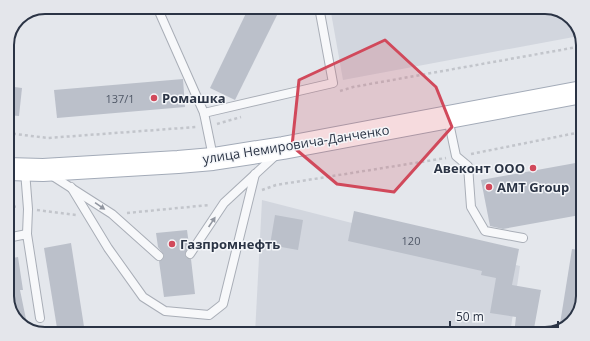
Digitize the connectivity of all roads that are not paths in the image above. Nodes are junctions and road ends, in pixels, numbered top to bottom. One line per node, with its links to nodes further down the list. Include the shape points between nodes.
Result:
1 (160, 14): 4 (lane)
2 (320, 14): 4 (lane, via 333,83)
3 (576, 93): 5 (main road, улица Немировича-Данченко)
4 (204, 112): 7 (lane)
5 (448, 117): 6 (main road, улица Немировича-Данченко); 13 (lane, via 456,156 468,166 471,208 485,231)
6 (283, 148): 7 (main road, улица Немировича-Данченко); 9 (lane)
7 (213, 159): 8 (main road, улица Немировича-Данченко)
8 (25, 170): 10 (lane); 11 (lane)
9 (255, 174): 10 (lane, via 223,304 209,315 165,311 143,297 108,248); 14 (lane, one-way to 9, via 224,203)
10 (71, 187): 15 (lane, one-way to 15, via 112,214)
11 (27, 234): 12 (lane); 16 (lane)
12 (14, 237)
13 (523, 238)
14 (190, 254)
15 (159, 256)
16 (40, 318)

